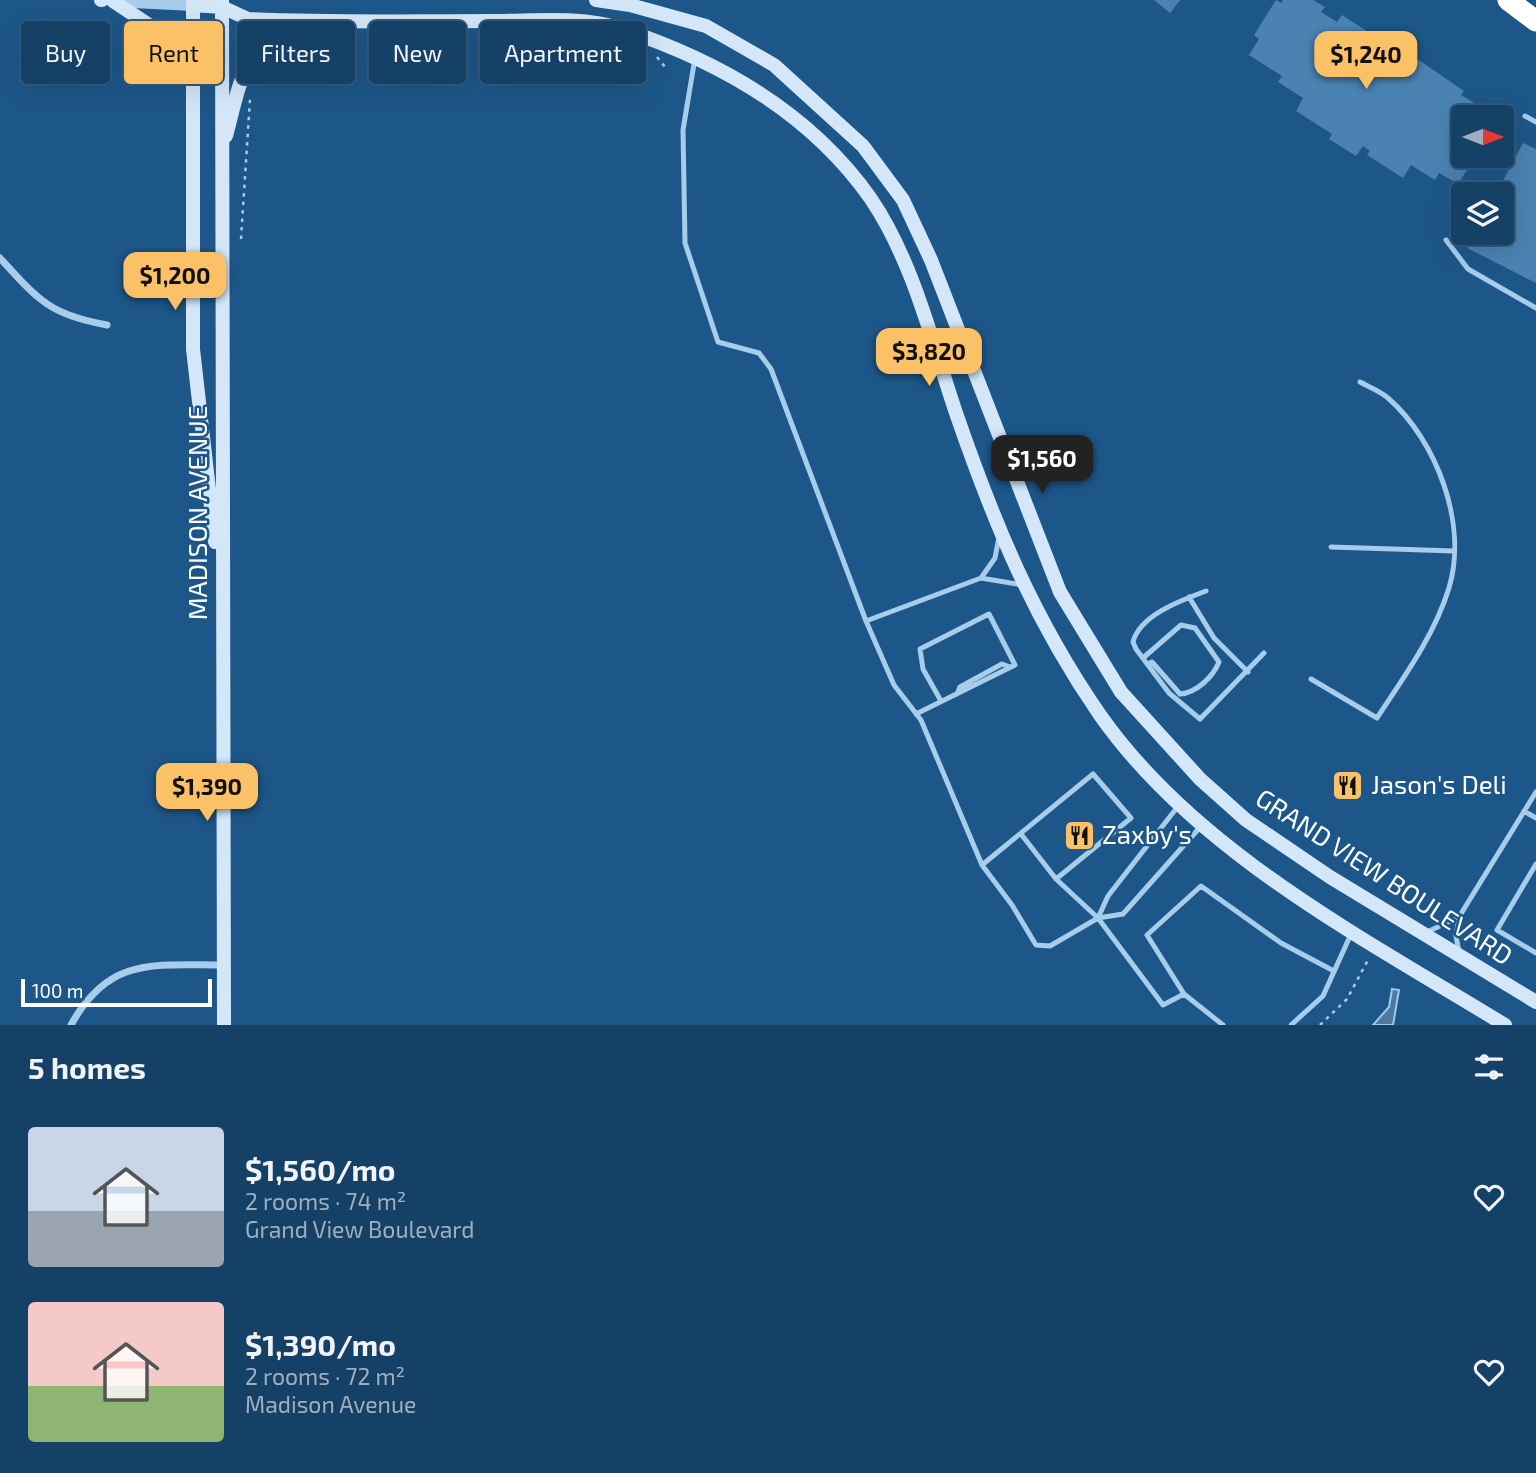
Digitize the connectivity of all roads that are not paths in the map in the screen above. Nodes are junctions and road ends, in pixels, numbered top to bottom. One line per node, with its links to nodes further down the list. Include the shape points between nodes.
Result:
1 (100, 0): 5 (street)
2 (236, 0): 7 (main road)
3 (596, 0): 50 (main road, GRAND VIEW BOULEVARD, via 706,26 774,65 863,146 903,200 931,260 1060,592 1121,692 1200,779 1246,820)
4 (1508, 0): 11 (highway)
5 (113, 1): 6 (street); 9 (main road)
6 (193, 2): 7 (main road); 10 (main road)
7 (222, 3): 8 (main road, via 248,19); 16 (main road, MADISON AVENUE)
8 (309, 20): 12 (main road, via 550,20 613,26); 16 (main road, via 266,39 254,55 240,86)
9 (143, 21)
10 (193, 21)
11 (1536, 21)
12 (695, 56): 22 (main road, via 769,99 829,149 872,201 906,269); 30 (lane, via 683,130 685,243 718,342 759,353 771,369)
13 (192, 84): 29 (main road, via 193,349)
14 (1525, 116): 15 (lane)
15 (1536, 122)
16 (222, 155): 29 (main road, MADISON AVENUE)
17 (1447, 240): 19 (lane, via 1468,269)
18 (0, 258): 20 (street, via 39,302 74,320)
19 (1536, 308)
20 (107, 326)
21 (1360, 382): 24 (lane, via 1387,396 1413,424 1434,460 1449,505)
22 (1000, 533): 25 (lane, via 995,558); 26 (main road)
23 (1331, 547): 24 (lane)
24 (1454, 551): 35 (lane, via 1450,586 1434,628 1377,718)
25 (981, 578): 26 (lane); 30 (lane)
26 (1022, 585): 39 (main road, via 1103,719 1151,776)
27 (1206, 591): 28 (lane)
28 (1189, 597): 32 (lane, via 1135,633 1133,642); 34 (lane, via 1214,638)
29 (223, 620): 53 (main road, MADISON AVENUE)
30 (866, 621): 37 (lane, via 894,685)
31 (1264, 653): 34 (lane)
32 (1143, 658): 33 (lane); 33 (lane, via 1181,625 1195,628 1219,662 1215,673 1189,693 1180,694 1152,662)
33 (1148, 664): 34 (lane, via 1169,694 1200,719)
34 (1248, 672)
35 (1311, 679)
36 (941, 701): 36 (lane, via 1015,665 989,614 920,649 923,670); 37 (lane)
37 (916, 714): 45 (lane)
38 (1536, 792): 40 (lane)
39 (1181, 803): 42 (main road); 48 (lane, via 1108,896)
40 (1524, 811): 41 (lane); 47 (lane)
41 (1536, 818)
42 (1203, 823): 48 (lane, via 1123,914); 49 (main road, via 1247,861)
43 (1021, 834): 45 (lane); 46 (lane); 46 (lane, via 1093,774 1130,818)
44 (1536, 864): 51 (lane, via 1497,930)
45 (982, 865): 48 (lane, via 1036,945 1050,946)
46 (1056, 879): 48 (lane)
47 (1458, 917): 50 (lane); 52 (lane)
48 (1098, 918): 55 (lane, via 1163,1005)
49 (1352, 931): 54 (lane); 61 (main road)
50 (1423, 933): 52 (main road, GRAND VIEW BOULEVARD)
51 (1536, 953)
52 (1460, 956): 56 (main road, GRAND VIEW BOULEVARD)
53 (225, 965): 57 (street, via 161,965 117,976 96,987); 58 (main road, MADISON AVENUE)
54 (1332, 971): 55 (lane, via 1281,943 1201,886 1147,935); 60 (lane, via 1323,996)
55 (1184, 994): 59 (lane)
56 (1536, 1002)
57 (71, 1025)
58 (224, 1025)
59 (1223, 1025)
60 (1292, 1025)
61 (1505, 1025)

